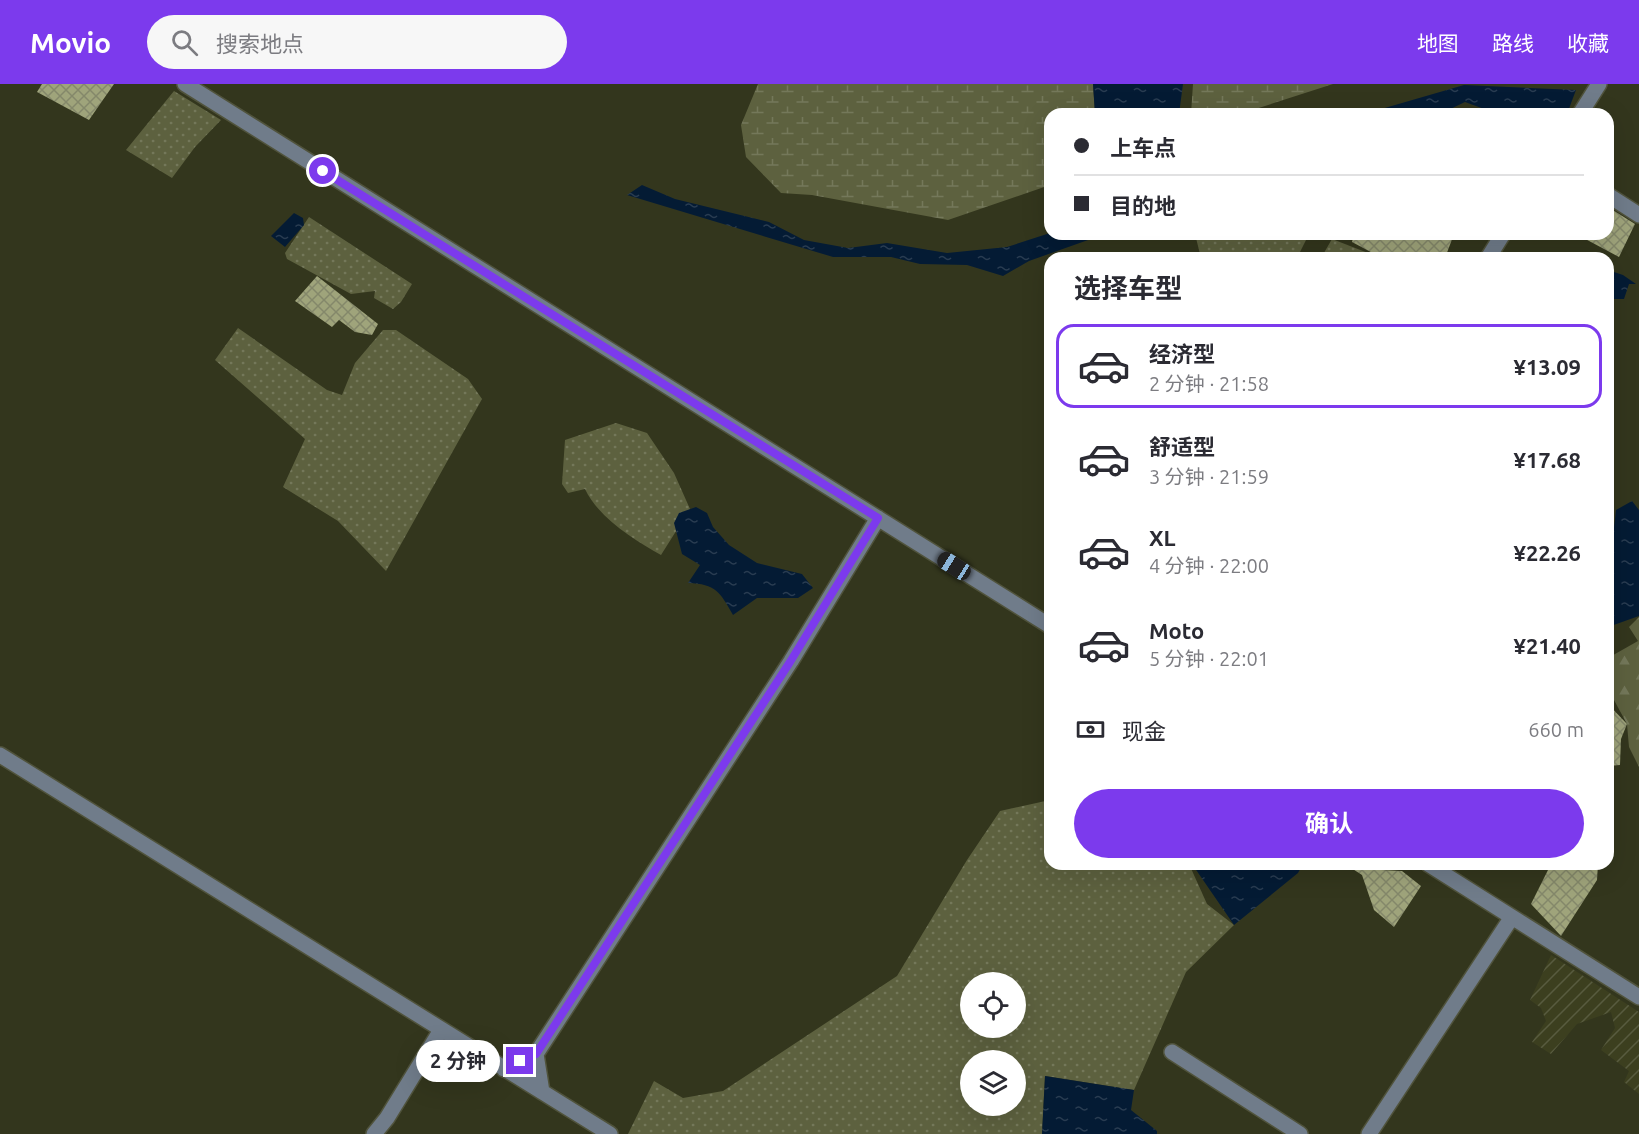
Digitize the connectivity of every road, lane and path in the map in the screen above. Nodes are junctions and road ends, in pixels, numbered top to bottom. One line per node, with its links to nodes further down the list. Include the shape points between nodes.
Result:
1 (184, 84): 6 (street)
2 (1599, 84): 3 (street)
3 (1584, 108)
4 (1614, 199): 5 (street)
5 (1639, 215)
6 (878, 518): 7 (street); 14 (street, via 790,662)
7 (1044, 622)
8 (0, 755): 12 (street)
9 (1438, 870): 10 (street)
10 (1512, 917): 11 (street); 20 (street)
11 (1639, 997)
12 (441, 1030): 15 (street); 17 (street)
13 (1172, 1052): 19 (street)
14 (536, 1054): 15 (street); 16 (street)
15 (504, 1069): 16 (street)
16 (542, 1092): 18 (street)
17 (374, 1134)
18 (609, 1134)
19 (1300, 1134)
20 (1369, 1134)

